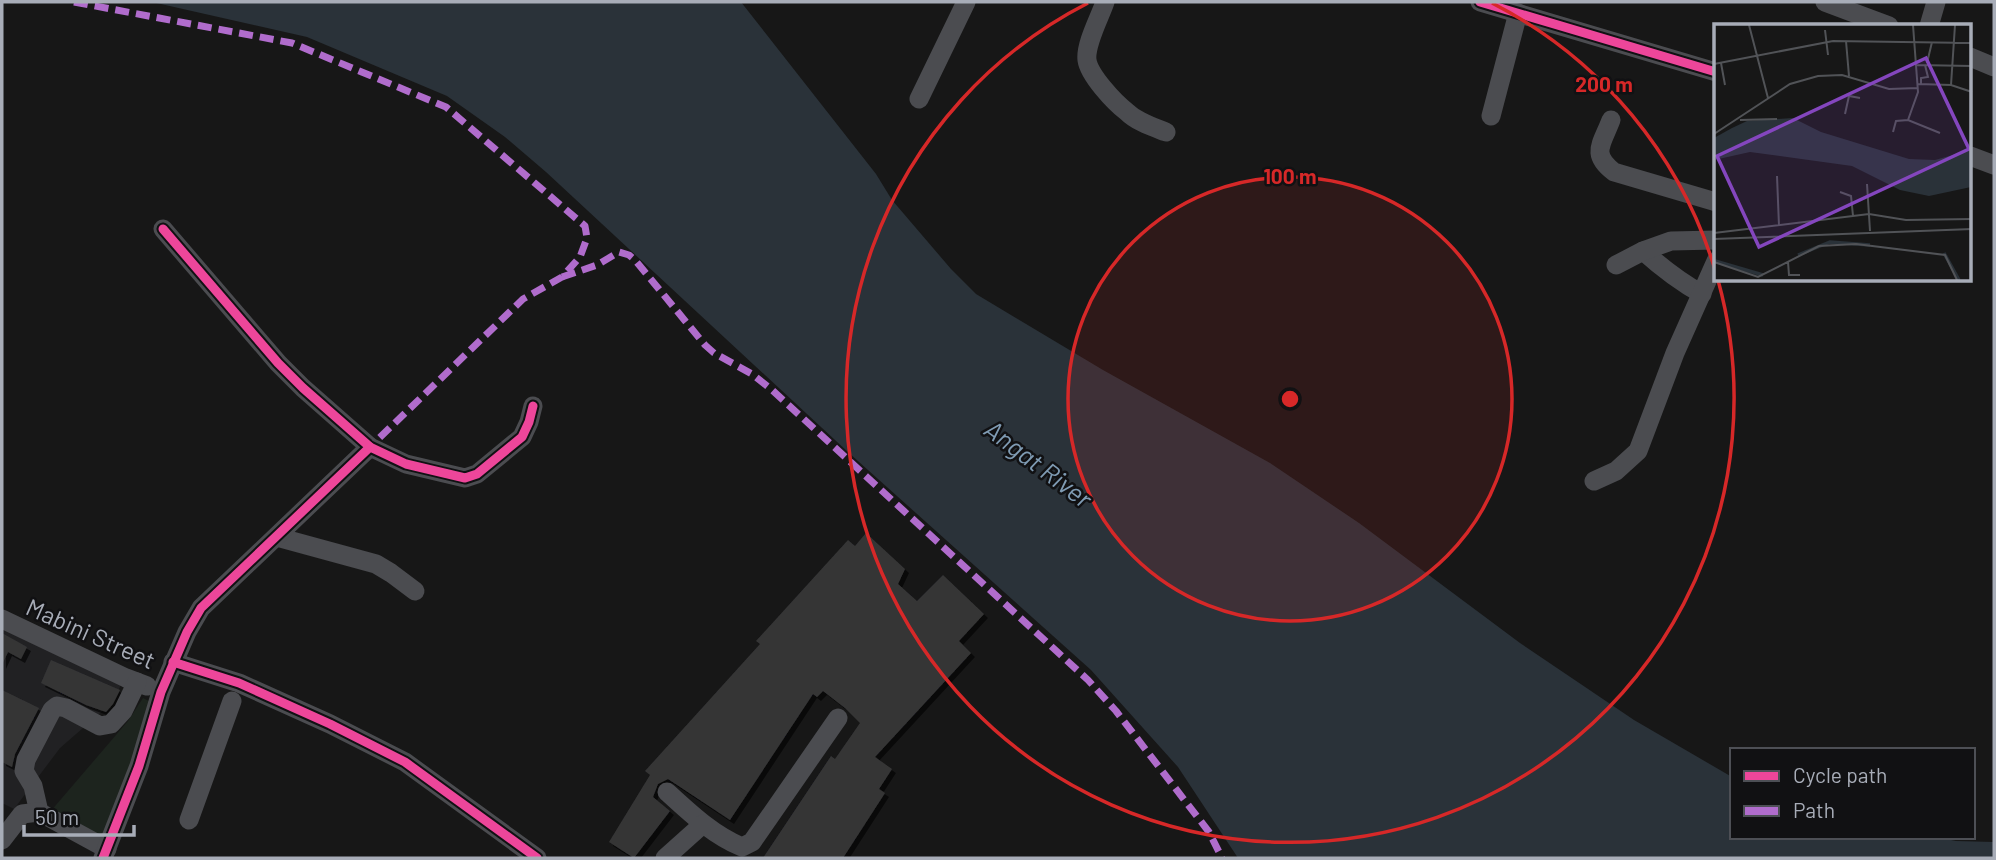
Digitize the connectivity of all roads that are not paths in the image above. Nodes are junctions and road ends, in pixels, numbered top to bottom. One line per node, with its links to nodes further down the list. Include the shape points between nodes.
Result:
1 (966, 2): 12 (street)
2 (1105, 2): 15 (street, via 1088,49 1094,77 1128,114)
3 (1480, 2): 6 (street)
4 (1825, 2): 7 (street)
5 (1936, 2): 8 (street)
6 (1518, 13): 11 (street); 13 (street)
7 (1884, 24)
8 (1930, 24)
9 (1972, 58): 10 (street)
10 (1994, 67)
11 (1714, 71)
12 (919, 99)
13 (1492, 116)
14 (1611, 120): 18 (street, via 1599,153 1602,163 1614,172)
15 (1166, 132)
16 (1972, 157): 17 (street)
17 (1994, 165)
18 (1714, 201)
19 (163, 229): 26 (street, via 278,363)
20 (1714, 240): 21 (street, via 1671,241)
21 (1643, 251): 22 (street); 24 (street, via 1663,270)
22 (1616, 265)
23 (1714, 266): 24 (street)
24 (1702, 294): 27 (street, via 1638,451 1616,471)
25 (533, 406): 26 (street, via 522,437 477,474 465,478 406,464)
26 (370, 447): 28 (street)
27 (1594, 481)
28 (276, 537): 29 (street, via 376,564); 31 (street, via 201,608)
29 (415, 591)
30 (2, 619): 32 (street, Mabini Street)
31 (173, 662): 33 (street); 34 (street)
32 (137, 682): 33 (street, Mabini Street); 37 (street, via 111,724 100,726 66,708 52,710 24,771)
33 (161, 692): 42 (street)
34 (235, 693): 39 (street); 43 (street, via 330,724 405,762)
35 (838, 718): 40 (street, via 752,842 742,847)
36 (667, 792): 40 (street)
37 (39, 812): 38 (street); 42 (street)
38 (9, 819): 41 (street)
39 (189, 820)
40 (703, 824): 44 (street)
41 (2, 840)
42 (105, 854)
43 (537, 858)
44 (665, 858)

